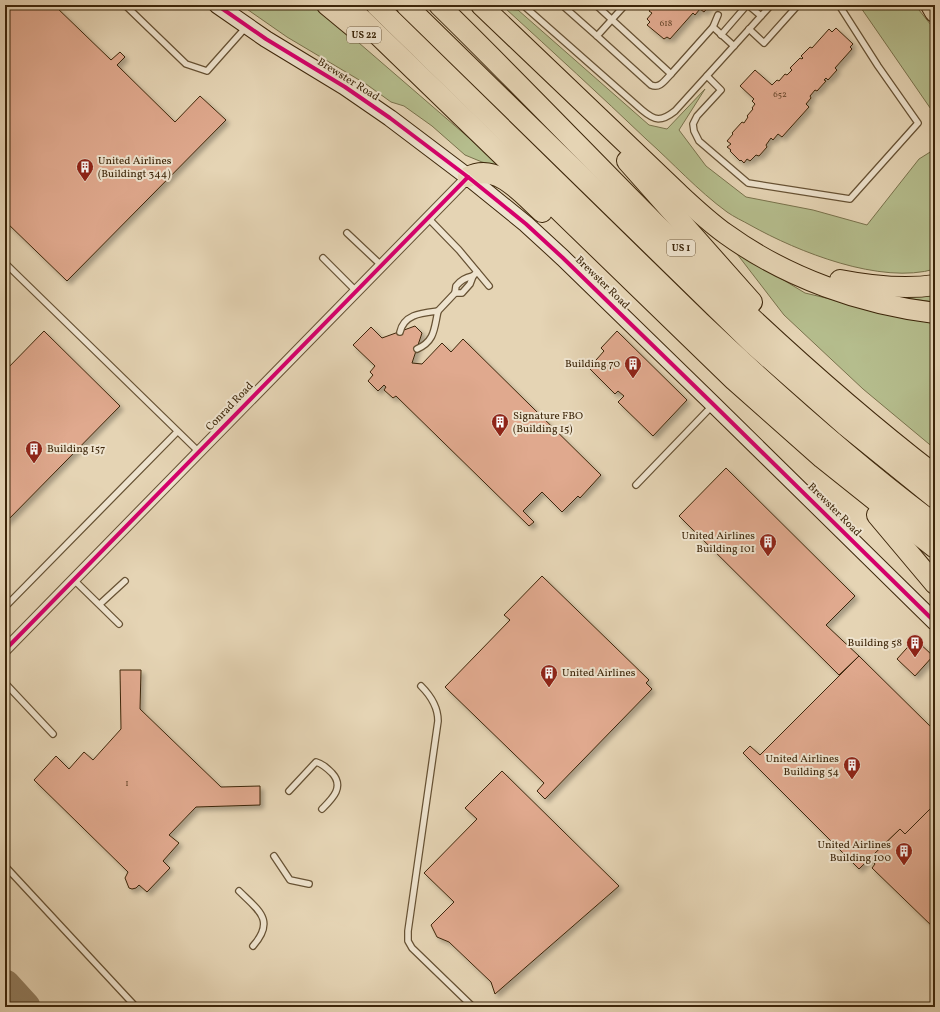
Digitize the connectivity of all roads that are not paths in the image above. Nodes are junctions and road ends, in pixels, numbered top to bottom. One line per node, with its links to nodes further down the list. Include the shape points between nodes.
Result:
1 (125, 5): 23 (lane, via 186,64 207,70)
2 (217, 5): 23 (street, Brewster Road)
3 (327, 5): 29 (highway, US 22, via 359,32)
4 (347, 5): 29 (highway)
5 (376, 5): 59 (highway, via 753,373 882,483)
6 (406, 5): 58 (highway, via 754,345 846,426)
7 (424, 5): 32 (highway, via 486,64)
8 (439, 5): 32 (highway, US 1)
9 (481, 5): 33 (highway)
10 (523, 5): 31 (lane, via 651,117 660,119 670,115)
11 (562, 5): 27 (lane)
12 (596, 5): 22 (lane)
13 (625, 5): 22 (lane)
14 (748, 5): 21 (lane); 26 (lane)
15 (771, 5): 21 (lane)
16 (798, 5): 25 (lane, via 764,43)
17 (839, 5): 31 (lane, via 918,123 850,199 748,183 699,141 693,124 721,90)
18 (931, 5): 19 (highway)
19 (935, 12)
20 (718, 15): 24 (lane)
21 (761, 16): 25 (lane)
22 (612, 19): 27 (lane); 30 (lane)
23 (247, 26): 34 (street, Brewster Road, via 370,104)
24 (713, 27): 26 (lane); 30 (lane)
25 (749, 29): 28 (lane)
26 (721, 35): 28 (lane)
27 (597, 36): 30 (lane, via 652,86 660,85)
28 (734, 46): 31 (lane)
29 (405, 60): 46 (highway)
30 (671, 74)
31 (707, 76)
32 (533, 98): 51 (highway, US 1, via 715,282)
33 (582, 101): 37 (highway, via 705,218); 51 (highway, via 598,130)
34 (468, 177): 35 (street, Conrad Road); 46 (highway, via 477,173 488,173 507,181 609,272); 52 (street, Brewster Road, via 549,245)
35 (428, 218): 40 (street, Conrad Road); 41 (lane, via 453,243)
36 (347, 233): 40 (lane)
37 (746, 247): 42 (highway, via 784,263 847,281 911,288); 48 (highway, via 791,272 828,287 884,304)
38 (322, 258): 44 (lane)
39 (5, 263): 54 (lane)
40 (381, 265): 44 (street, Conrad Road)
41 (475, 274): 43 (lane); 45 (lane, via 464,278 456,286); 45 (lane, via 462,293)
42 (935, 285)
43 (489, 286)
44 (356, 291): 55 (street, Conrad Road)
45 (455, 293): 47 (lane)
46 (644, 293): 53 (highway, via 734,380)
47 (438, 311): 49 (lane, via 410,317 404,321); 50 (lane, via 432,336 428,343)
48 (935, 313)
49 (400, 332)
50 (417, 349)
51 (834, 392): 56 (highway, US 1)
52 (713, 404): 57 (lane); 66 (street, Brewster Road)
53 (790, 429): 60 (highway, via 856,486); 63 (highway, via 883,521)
54 (177, 432): 55 (lane); 65 (lane)
55 (199, 452): 61 (street, Conrad Road)
56 (935, 476)
57 (636, 485)
58 (935, 498)
59 (935, 524)
60 (935, 548)
61 (74, 580): 64 (lane); 68 (street, Conrad Road)
62 (125, 581): 64 (lane)
63 (935, 584)
64 (100, 604): 67 (lane)
65 (5, 607)
66 (935, 622)
67 (120, 624)
68 (5, 650)
69 (5, 683): 71 (lane)
70 (421, 686): 80 (lane, via 435,704 438,721 408,941)
71 (53, 734)
72 (288, 791): 73 (lane, via 316,762 321,764 334,775 338,787 334,797)
73 (322, 809)
74 (274, 856): 76 (lane, via 290,880)
75 (5, 866): 79 (lane)
76 (309, 884)
77 (239, 891): 78 (lane, via 260,911 264,922 264,930)
78 (254, 946)
79 (136, 1007)
80 (473, 1007)

